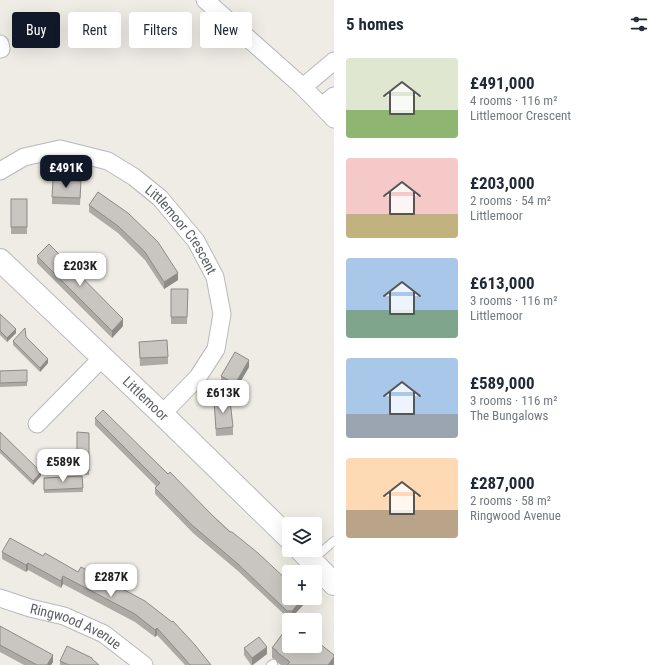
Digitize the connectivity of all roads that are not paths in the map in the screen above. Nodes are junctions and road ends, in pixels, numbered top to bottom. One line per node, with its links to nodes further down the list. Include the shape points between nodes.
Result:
1 (205, 0): 5 (street)
2 (0, 44): 3 (street)
3 (0, 49)
4 (334, 61): 5 (street)
5 (303, 88): 6 (street)
6 (328, 101): 7 (street)
7 (334, 119)
8 (0, 171): 11 (street, Littlemoor Crescent, via 24,158 60,149 108,161 134,177 160,198 196,241 216,277 222,314 216,349 198,377)
9 (0, 260): 10 (main road, Littlemoor)
10 (103, 357): 11 (main road, Littlemoor); 12 (street)
11 (162, 414): 13 (main road, Littlemoor)
12 (37, 424)
13 (282, 531)
14 (334, 541): 15 (lane)
15 (322, 547)
16 (308, 557): 17 (main road)
17 (334, 584)
18 (0, 598): 19 (street, Ringwood Avenue, via 64,616 104,634)
19 (144, 665)

